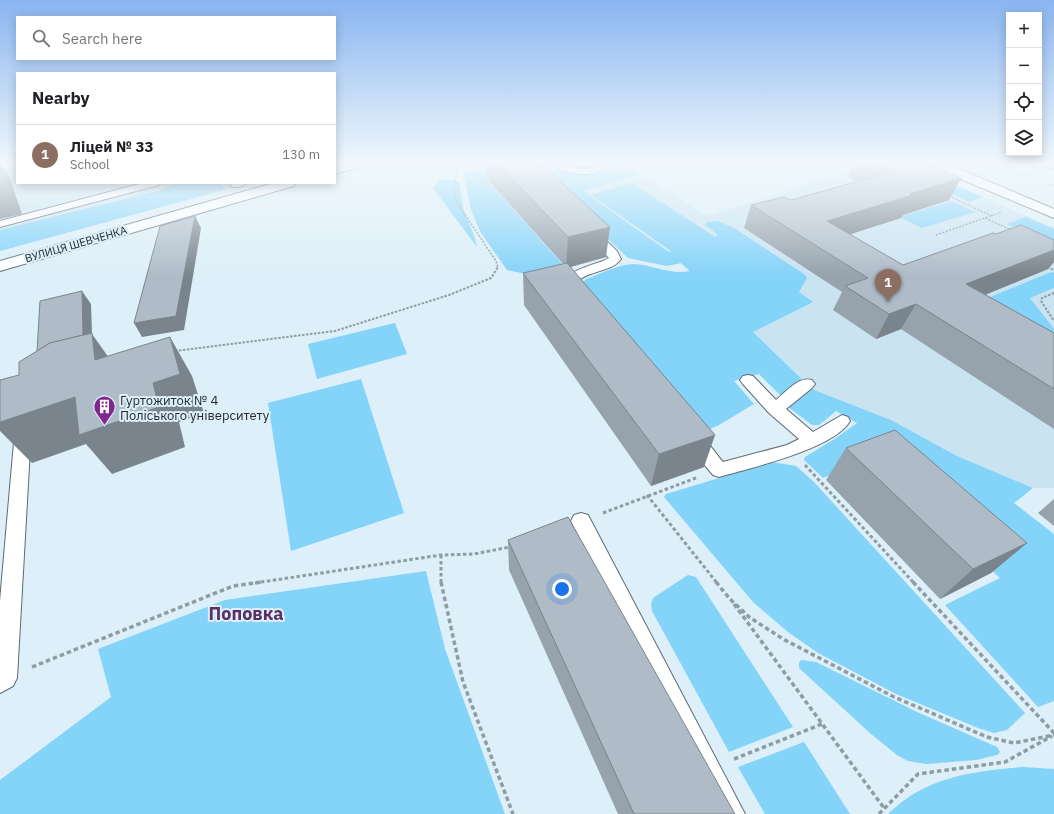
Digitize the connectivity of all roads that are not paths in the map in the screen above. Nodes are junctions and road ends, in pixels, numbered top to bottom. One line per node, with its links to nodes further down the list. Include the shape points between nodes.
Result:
1 (87, 200): 8 (lane)
2 (231, 200): 9 (main road, ВУЛИЦЯ ШЕВЧЕНКА)
3 (1021, 200): 6 (main road)
4 (1035, 200): 5 (main road)
5 (1054, 208)
6 (1054, 214)
7 (581, 223): 10 (lane, via 615,259 580,273 572,280 572,291)
8 (0, 224)
9 (0, 266)
10 (582, 303)
11 (748, 380): 13 (lane)
12 (807, 384): 13 (lane)
13 (775, 409): 17 (lane)
14 (25, 411): 19 (lane)
15 (842, 421): 17 (lane)
16 (683, 427): 17 (lane, via 719,470 792,450)
17 (811, 440)
18 (581, 521): 20 (lane)
19 (3, 680)
20 (732, 814)

